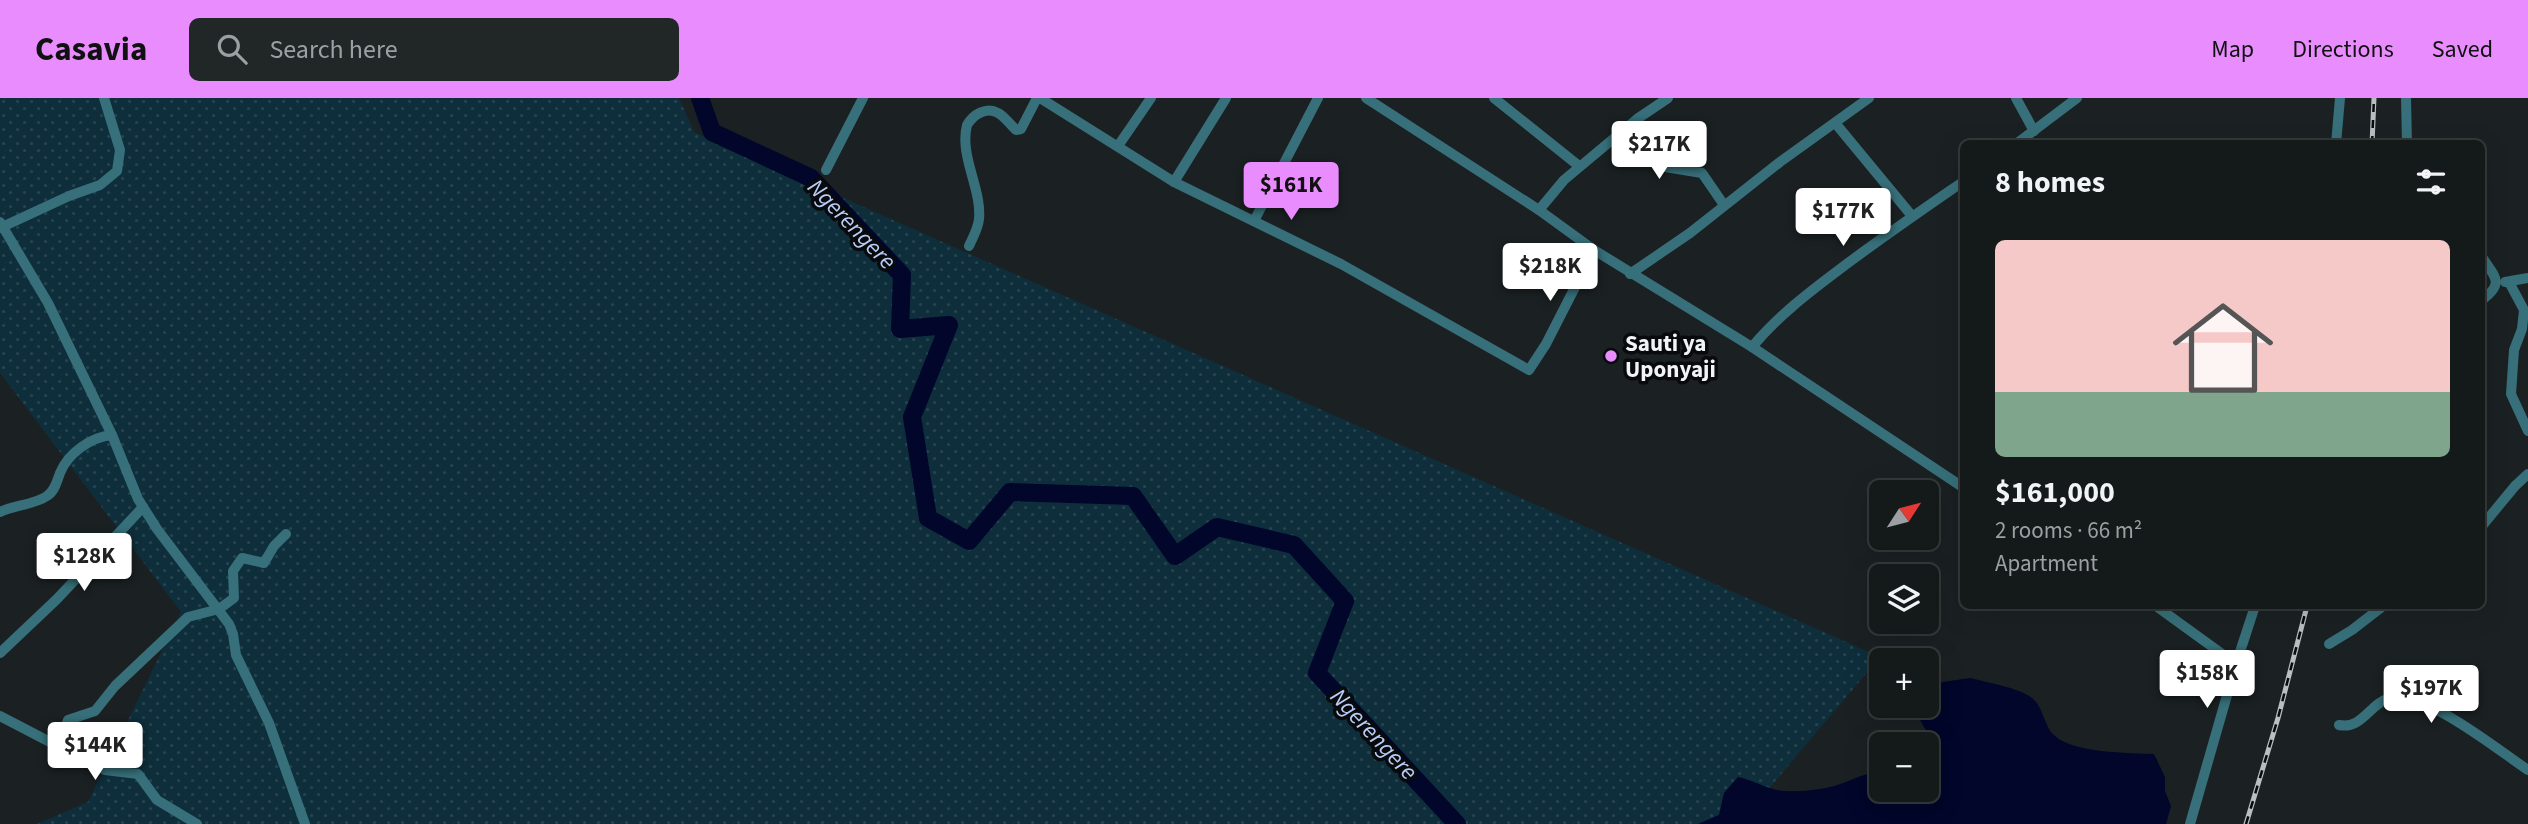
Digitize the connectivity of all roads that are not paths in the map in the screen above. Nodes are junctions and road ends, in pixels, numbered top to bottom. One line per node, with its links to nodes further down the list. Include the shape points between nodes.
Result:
1 (104, 98): 32 (street, via 120,150 117,171 100,185)
2 (863, 98): 25 (street)
3 (1039, 98): 23 (street); 33 (street, via 1021,130 988,111 967,125 979,214)
4 (1151, 98): 23 (street)
5 (1226, 98): 26 (street)
6 (1318, 98): 31 (street)
7 (1494, 98): 24 (street)
8 (1668, 98): 18 (street)
9 (1852, 98): 16 (street)
10 (1869, 98): 16 (street)
11 (2016, 98): 19 (street)
12 (2077, 98): 19 (street)
13 (2340, 98): 21 (street)
14 (2406, 98): 22 (street)
15 (1371, 99): 29 (street)
16 (1853, 110): 17 (street)
17 (1836, 124): 28 (street); 30 (street)
18 (1626, 128): 24 (street); 28 (street, via 1659,166 1702,173)
19 (2034, 131): 20 (street)
20 (2022, 140)
21 (2336, 140)
22 (2407, 140)
23 (1118, 146): 26 (street)
24 (1579, 166): 29 (street)
25 (826, 170)
26 (1174, 182): 31 (street)
27 (1960, 184): 30 (street)
28 (1724, 205): 36 (street)
29 (1539, 209): 34 (street)
30 (1912, 215): 41 (street, via 1787,309)
31 (1254, 221): 34 (street, via 1342,264 1529,370)
32 (1, 226): 43 (street, via 48,303)
33 (969, 246)
34 (1594, 250): 36 (street)
35 (2485, 262): 38 (street)
36 (1630, 274): 41 (street)
37 (2528, 278): 39 (street)
38 (2497, 280): 39 (street); 40 (street)
39 (2509, 282): 42 (street, via 2524,310 2514,350 2511,394)
40 (2485, 298)
41 (1752, 347): 45 (street)
42 (2528, 430)
43 (111, 435): 46 (street); 47 (street, via 99,436 76,452 44,499)
44 (2528, 474): 48 (street)
45 (1960, 485)
46 (143, 507): 50 (street); 55 (street)
47 (0, 512)
48 (2485, 522)
49 (286, 534): 50 (street, via 264,563 242,558 233,571 233,598)
50 (219, 609): 59 (street, via 188,617 95,710 68,720); 62 (street, via 270,723)
51 (2160, 609): 56 (street)
52 (2254, 609): 56 (street)
53 (2379, 609): 54 (street)
54 (2329, 645)
55 (0, 653)
56 (2236, 664): 63 (street)
57 (0, 716): 59 (street)
58 (2339, 725): 60 (street, via 2354,724 2388,699 2401,698 2459,722)
59 (58, 746): 61 (street, via 105,769 138,774 157,800)
60 (2528, 770)
61 (197, 824)
62 (305, 824)
63 (2190, 824)

